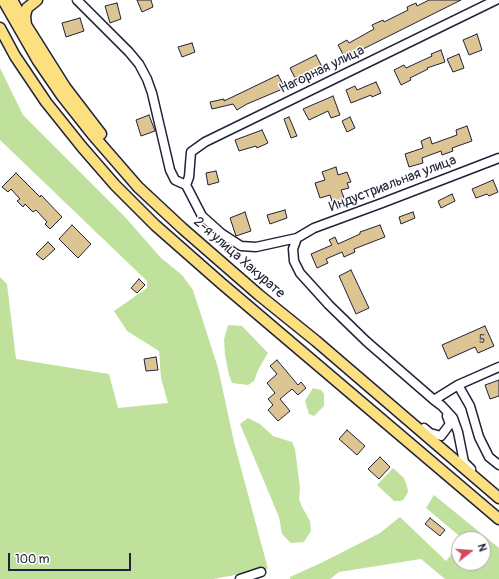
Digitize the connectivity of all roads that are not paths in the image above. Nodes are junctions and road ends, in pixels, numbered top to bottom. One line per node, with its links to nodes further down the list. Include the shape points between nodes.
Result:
1 (3, 0): 13 (main road, 2-я улица Хакурате, via 38,61 62,96 138,187)
2 (12, 0): 7 (main road)
3 (17, 0): 4 (main road)
4 (37, 0): 7 (main road, via 27,8)
5 (77, 0): 12 (street, via 129,52 148,79 170,170 175,180)
6 (496, 0): 12 (street, Нагорная улица, via 205,142 191,152)
7 (26, 25): 13 (main road, via 65,87 120,160)
8 (0, 28): 10 (main road, via 15,56)
9 (0, 43): 10 (main road, via 12,62)
10 (46, 102): 23 (main road, via 91,158 155,225)
11 (499, 158): 14 (street, Индустриальная улица, via 314,228)
12 (186, 185): 14 (street, Индустриальная улица, via 202,216 241,246 256,247)
13 (160, 207): 16 (main road, 2-я улица Хакурате, via 259,295)
14 (297, 238): 18 (street, via 292,249 294,261 307,282 366,341)
15 (499, 367): 17 (street)
16 (353, 373): 19 (street, via 430,433 441,436 450,424); 22 (main road, 2-я улица Хакурате)
17 (458, 385): 18 (street); 20 (street, via 470,406 482,444 489,457)
18 (434, 400): 19 (street)
19 (442, 406): 21 (street, via 453,418 464,462)
20 (499, 465)
21 (499, 493)
22 (499, 498)
23 (499, 519)
24 (261, 572): 25 (street)
25 (240, 579)

